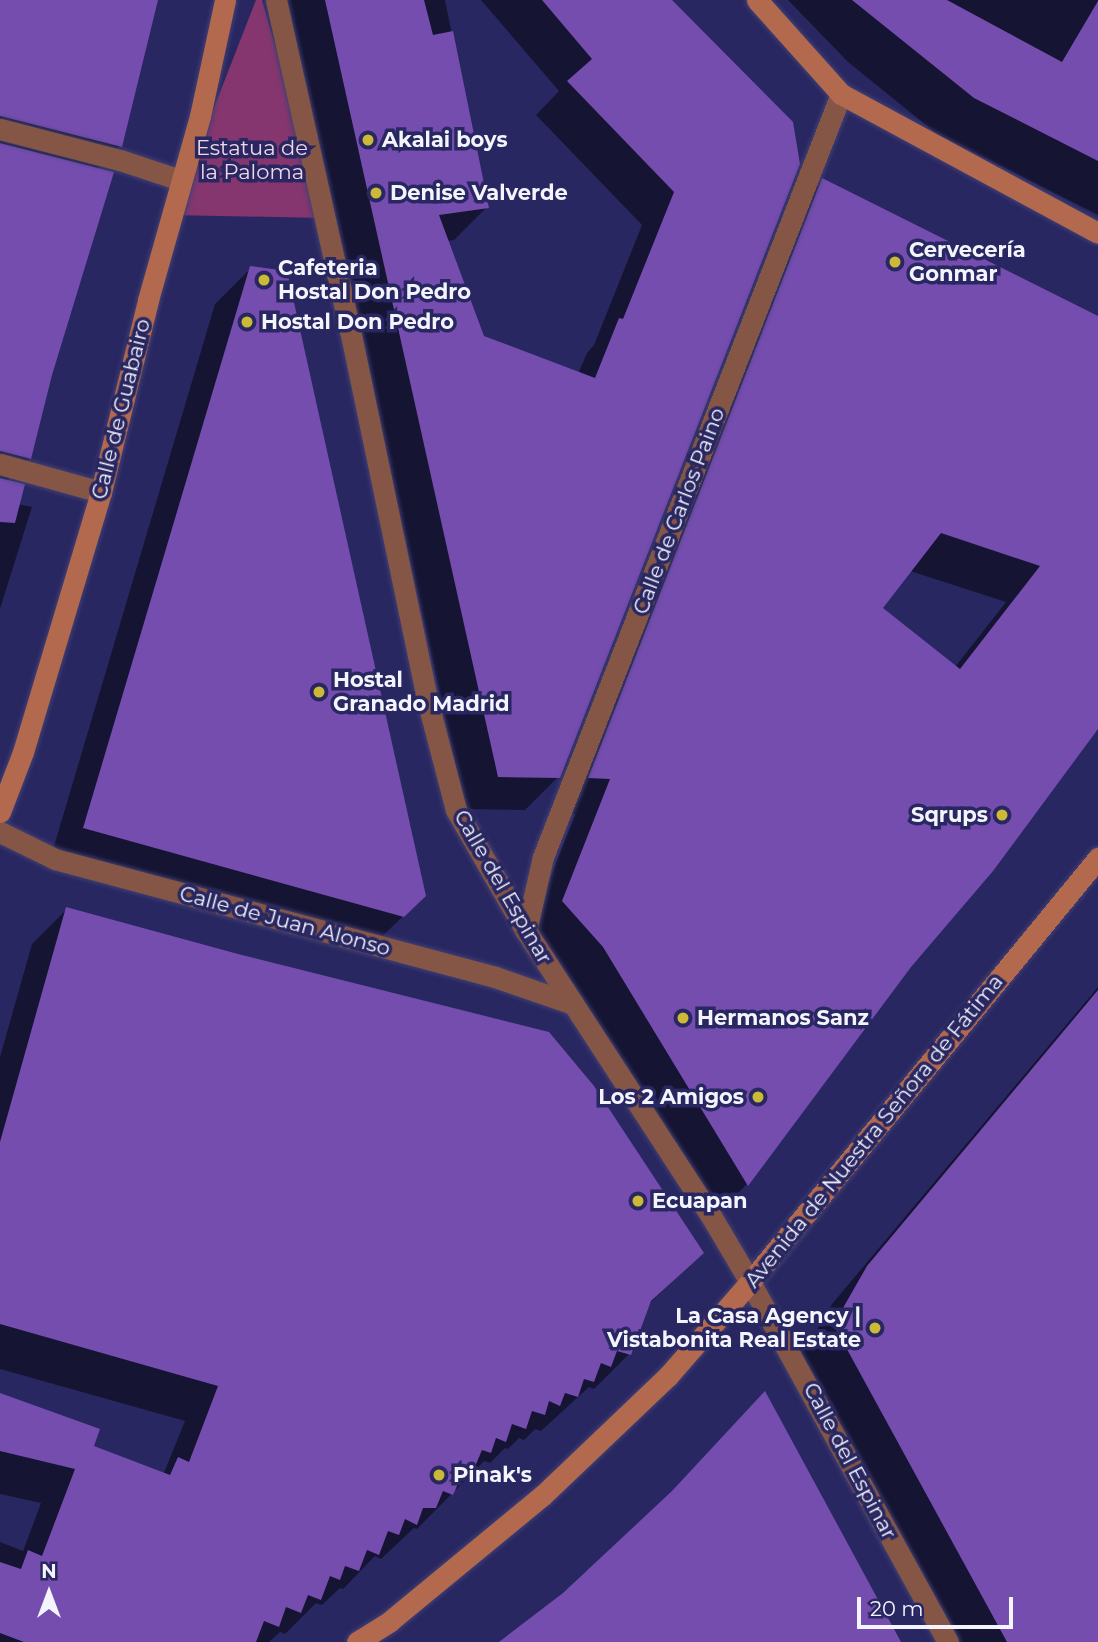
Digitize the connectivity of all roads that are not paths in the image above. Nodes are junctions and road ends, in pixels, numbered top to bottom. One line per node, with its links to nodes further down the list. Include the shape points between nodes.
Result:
1 (225, 0): 6 (street, Calle de Guabairo, via 200,116)
2 (276, 0): 13 (street, Calle del Espinar, via 452,797)
3 (757, 0): 4 (street)
4 (841, 94): 7 (street); 13 (street, Calle de Carlos Paino, via 543,857)
5 (0, 129): 6 (street)
6 (180, 180): 9 (street, Calle de Guabairo)
7 (1098, 233)
8 (0, 464): 9 (street)
9 (101, 492): 10 (street, Calle de Guabairo, via 23,752)
10 (0, 812)
11 (0, 832): 14 (street, Calle de Juan Alonso, via 55,859 495,977)
12 (1098, 858): 15 (street, Avenida de Nuestra Señora de Fátima)
13 (526, 931): 14 (street, Calle del Espinar)
14 (573, 1004): 15 (street, Calle del Espinar)
15 (750, 1282): 16 (street, Avenida de Nuestra Señora de Fátima, via 668,1376 543,1495 390,1621); 17 (street, Calle del Espinar)
16 (357, 1642)
17 (948, 1642)

